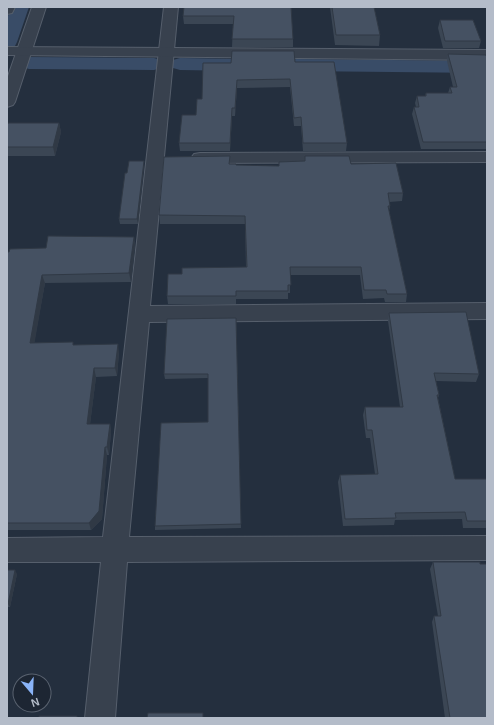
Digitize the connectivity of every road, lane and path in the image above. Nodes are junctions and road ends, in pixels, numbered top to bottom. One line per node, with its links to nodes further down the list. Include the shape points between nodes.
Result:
1 (39, 7): 3 (street)
2 (171, 7): 4 (street)
3 (16, 51): 4 (street); 6 (street)
4 (166, 53): 5 (street); 8 (street)
5 (487, 55)
6 (7, 102)
7 (487, 157): 8 (street)
8 (171, 158): 10 (street)
9 (487, 311): 10 (street)
10 (140, 314): 11 (street)
11 (115, 548): 12 (street); 13 (street); 14 (street)
12 (487, 548)
13 (7, 550)
14 (100, 718)

